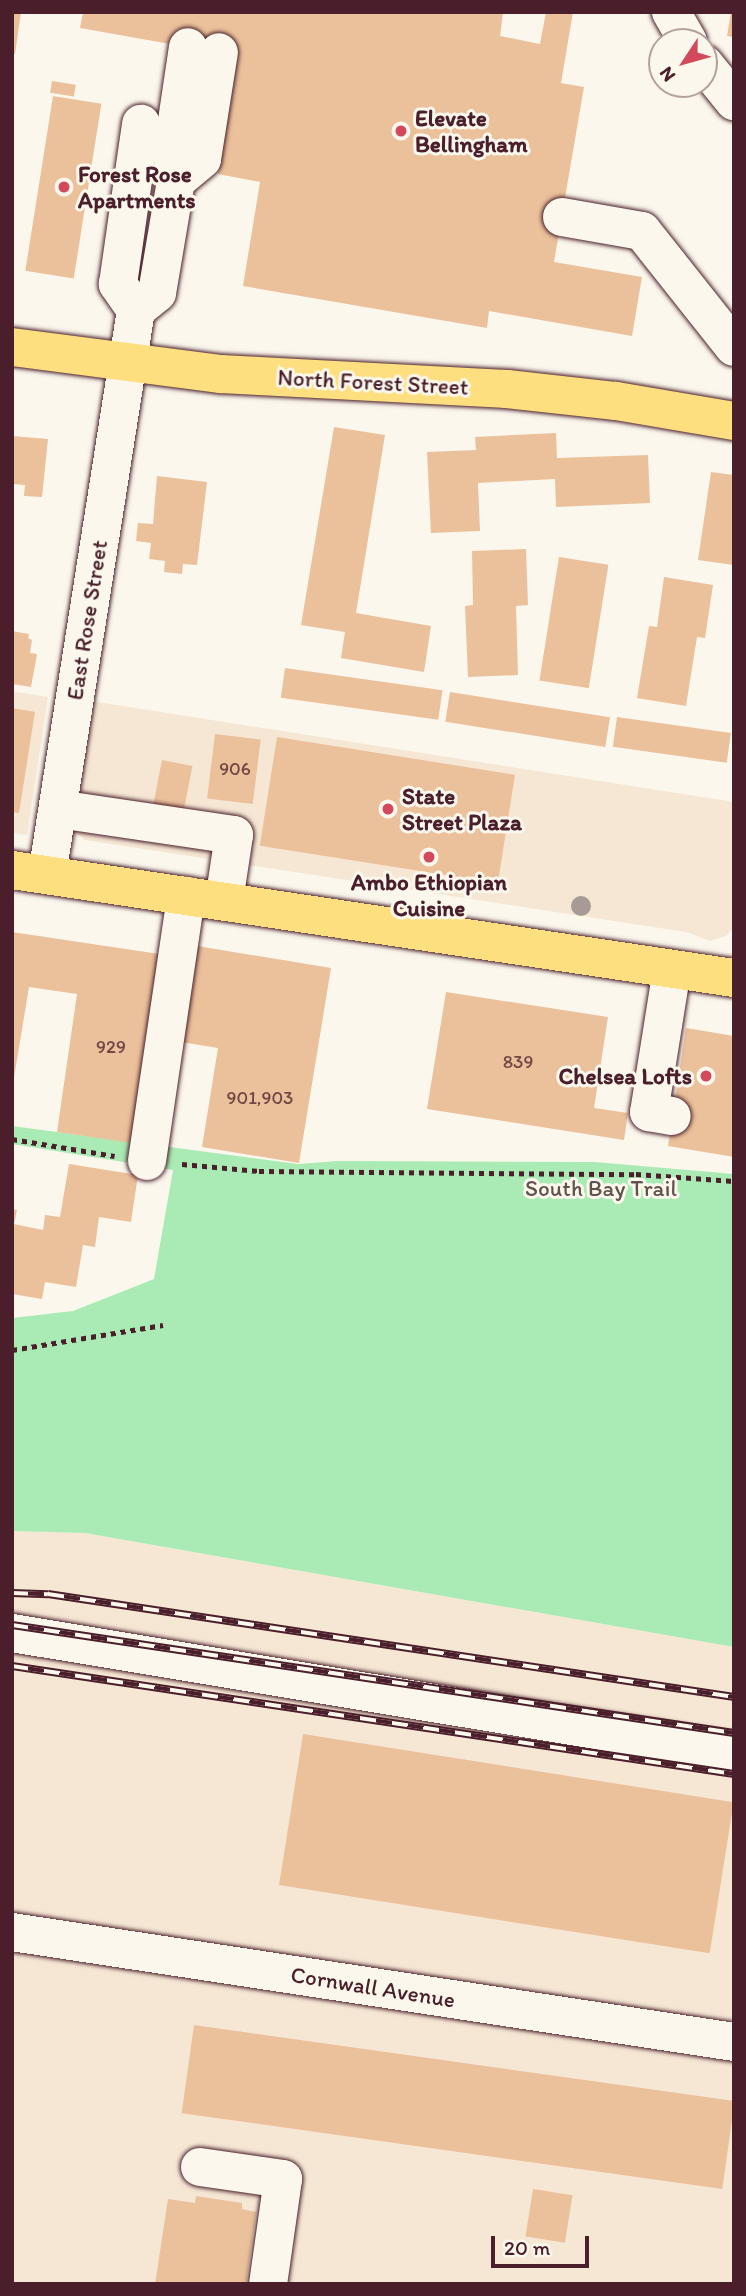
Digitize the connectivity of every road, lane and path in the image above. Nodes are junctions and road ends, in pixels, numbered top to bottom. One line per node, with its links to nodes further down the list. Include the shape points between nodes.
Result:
1 (671, 12): 2 (street)
2 (680, 28)
3 (203, 50): 8 (street, via 202,159 176,181 157,293)
4 (718, 81): 5 (street)
5 (734, 101)
6 (141, 124): 8 (street, via 118,284)
7 (562, 217): 10 (street, via 642,231)
8 (136, 310): 11 (street, East Rose Street)
9 (12, 347): 11 (main road, North Forest Street)
10 (734, 347)
11 (126, 364): 12 (main road, North Forest Street, via 221,374 508,389); 13 (street, East Rose Street)
12 (734, 421)
13 (58, 809): 14 (street, East Rose Street); 16 (street, via 234,835)
14 (30, 872): 15 (main road)
15 (186, 896): 16 (main road); 20 (street)
16 (225, 901): 17 (main road)
17 (672, 969): 18 (main road); 19 (street, via 649,1112)
18 (734, 978)
19 (672, 1116)
20 (146, 1161)
21 (259, 1171): 22 (path, via 636,1174)
22 (734, 1181)
23 (163, 1325): 24 (path)
24 (12, 1350)
25 (12, 1633): 26 (street)
26 (734, 1753)
27 (12, 1932): 28 (street, Cornwall Avenue)
28 (734, 2042)
29 (200, 2167): 30 (street, via 283,2179)
30 (268, 2284)

